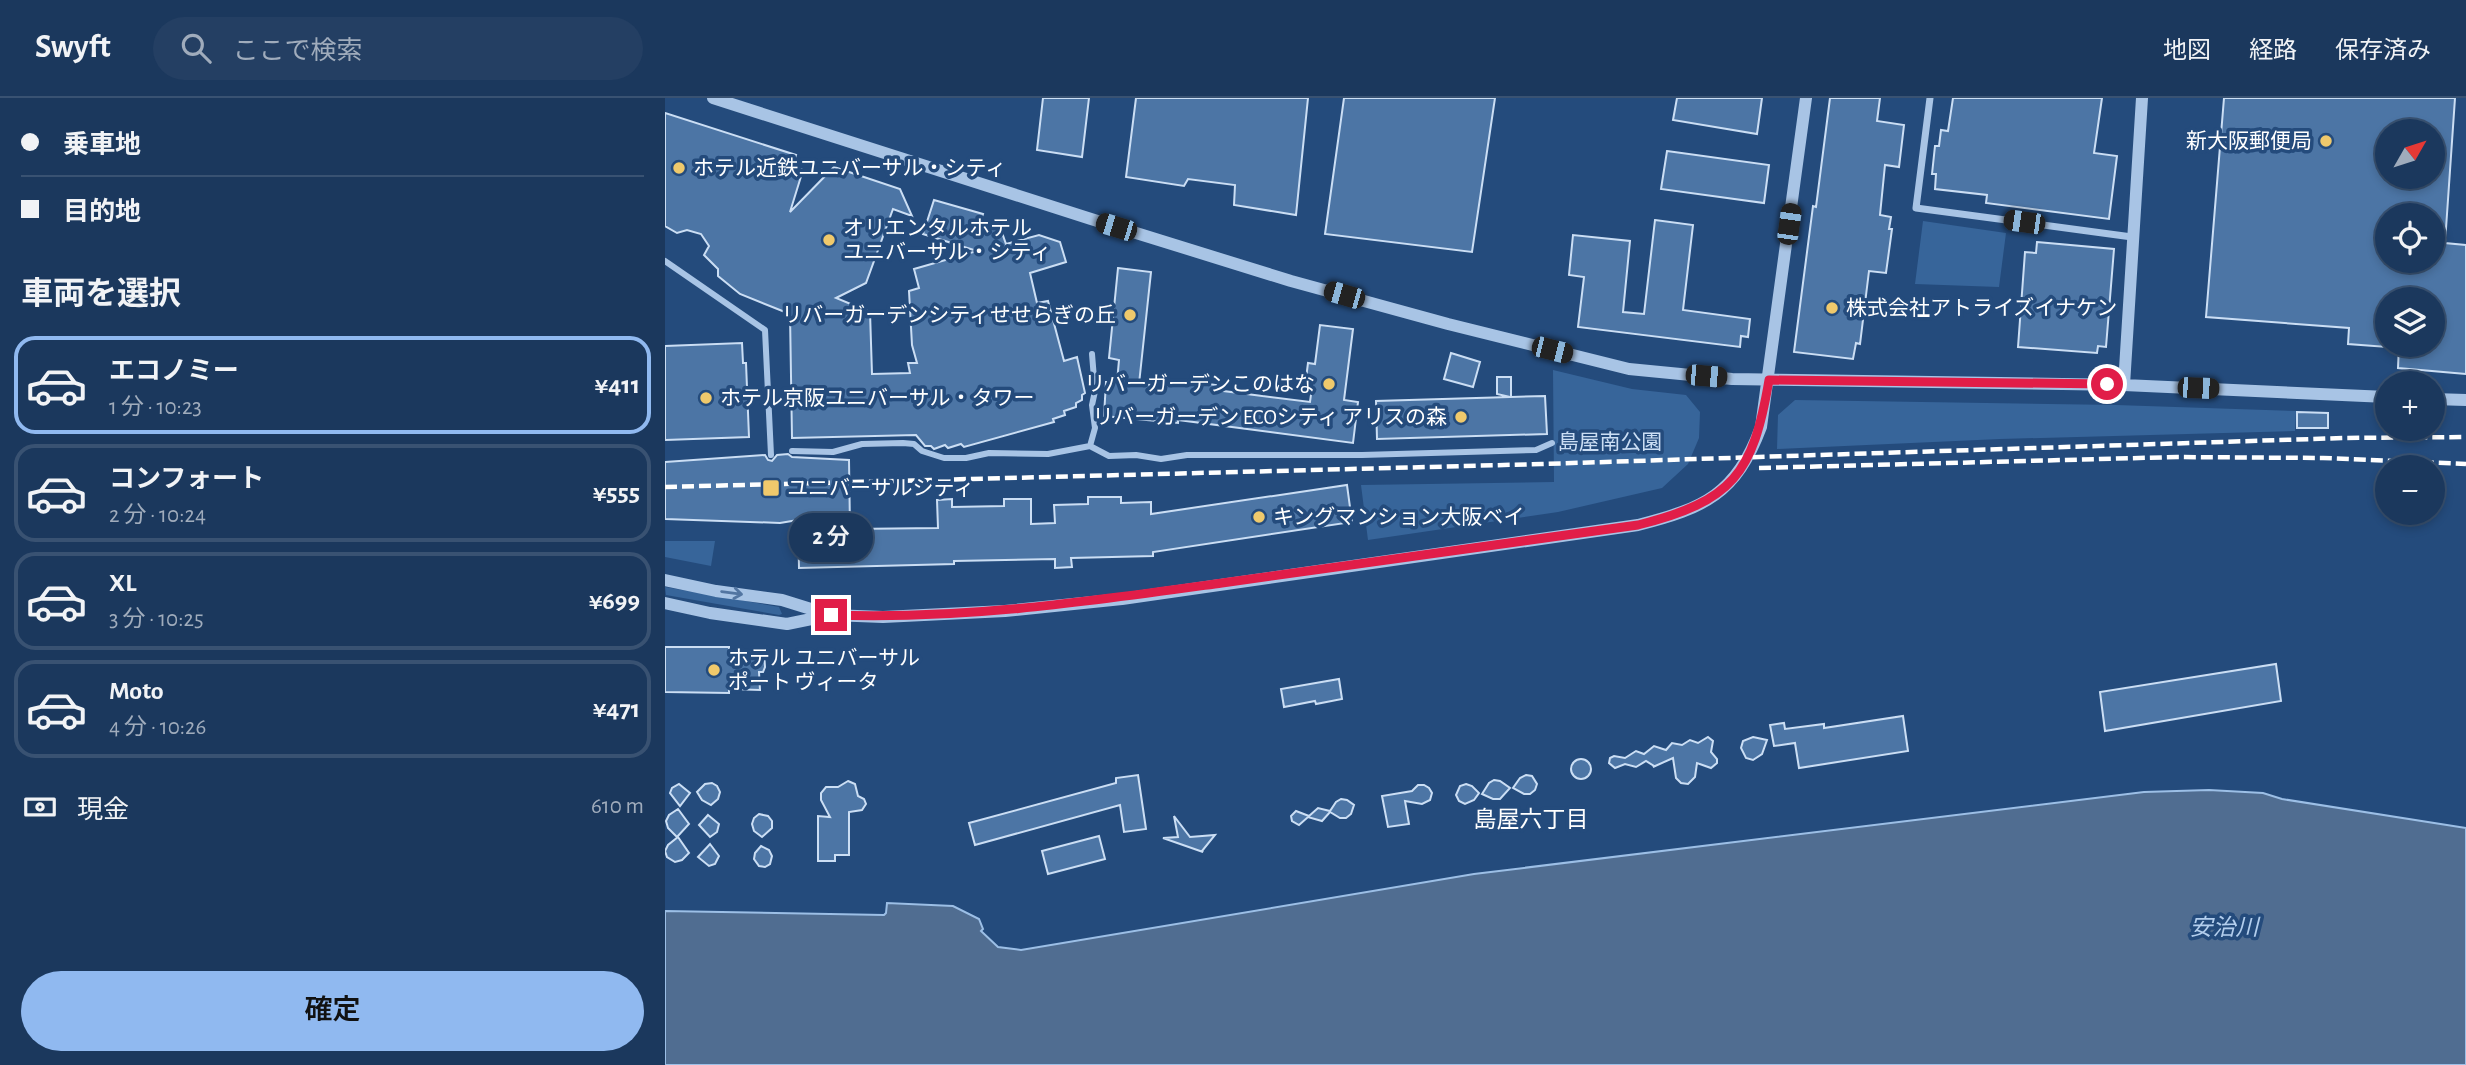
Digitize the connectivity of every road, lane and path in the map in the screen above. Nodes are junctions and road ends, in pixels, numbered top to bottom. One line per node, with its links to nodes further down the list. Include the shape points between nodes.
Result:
1 (713, 98): 8 (street, via 1291,281 1435,320 1629,369)
2 (1806, 98): 8 (street)
3 (1930, 98): 5 (street, via 1916,208)
4 (2141, 98): 5 (street)
5 (2131, 237): 9 (street)
6 (665, 261): 16 (street, via 765,330)
7 (1092, 354): 14 (street, via 1095,428)
8 (1769, 380): 9 (street); 19 (street, via 1761,426 1739,473 1698,505 1638,525 1122,599 993,612)
9 (2124, 385): 10 (street)
10 (2375, 396)
11 (2445, 399): 12 (street)
12 (2466, 400)
13 (1552, 443): 14 (street, via 1537,450 1161,459 1109,456)
14 (1090, 446): 15 (street, via 1048,454 989,453 966,458 944,458 903,443 862,444 833,452)
15 (792, 451)
16 (771, 455)
17 (665, 580): 19 (street, one-way to 19, via 782,600)
18 (665, 603): 19 (street, via 787,624)
19 (831, 615)

